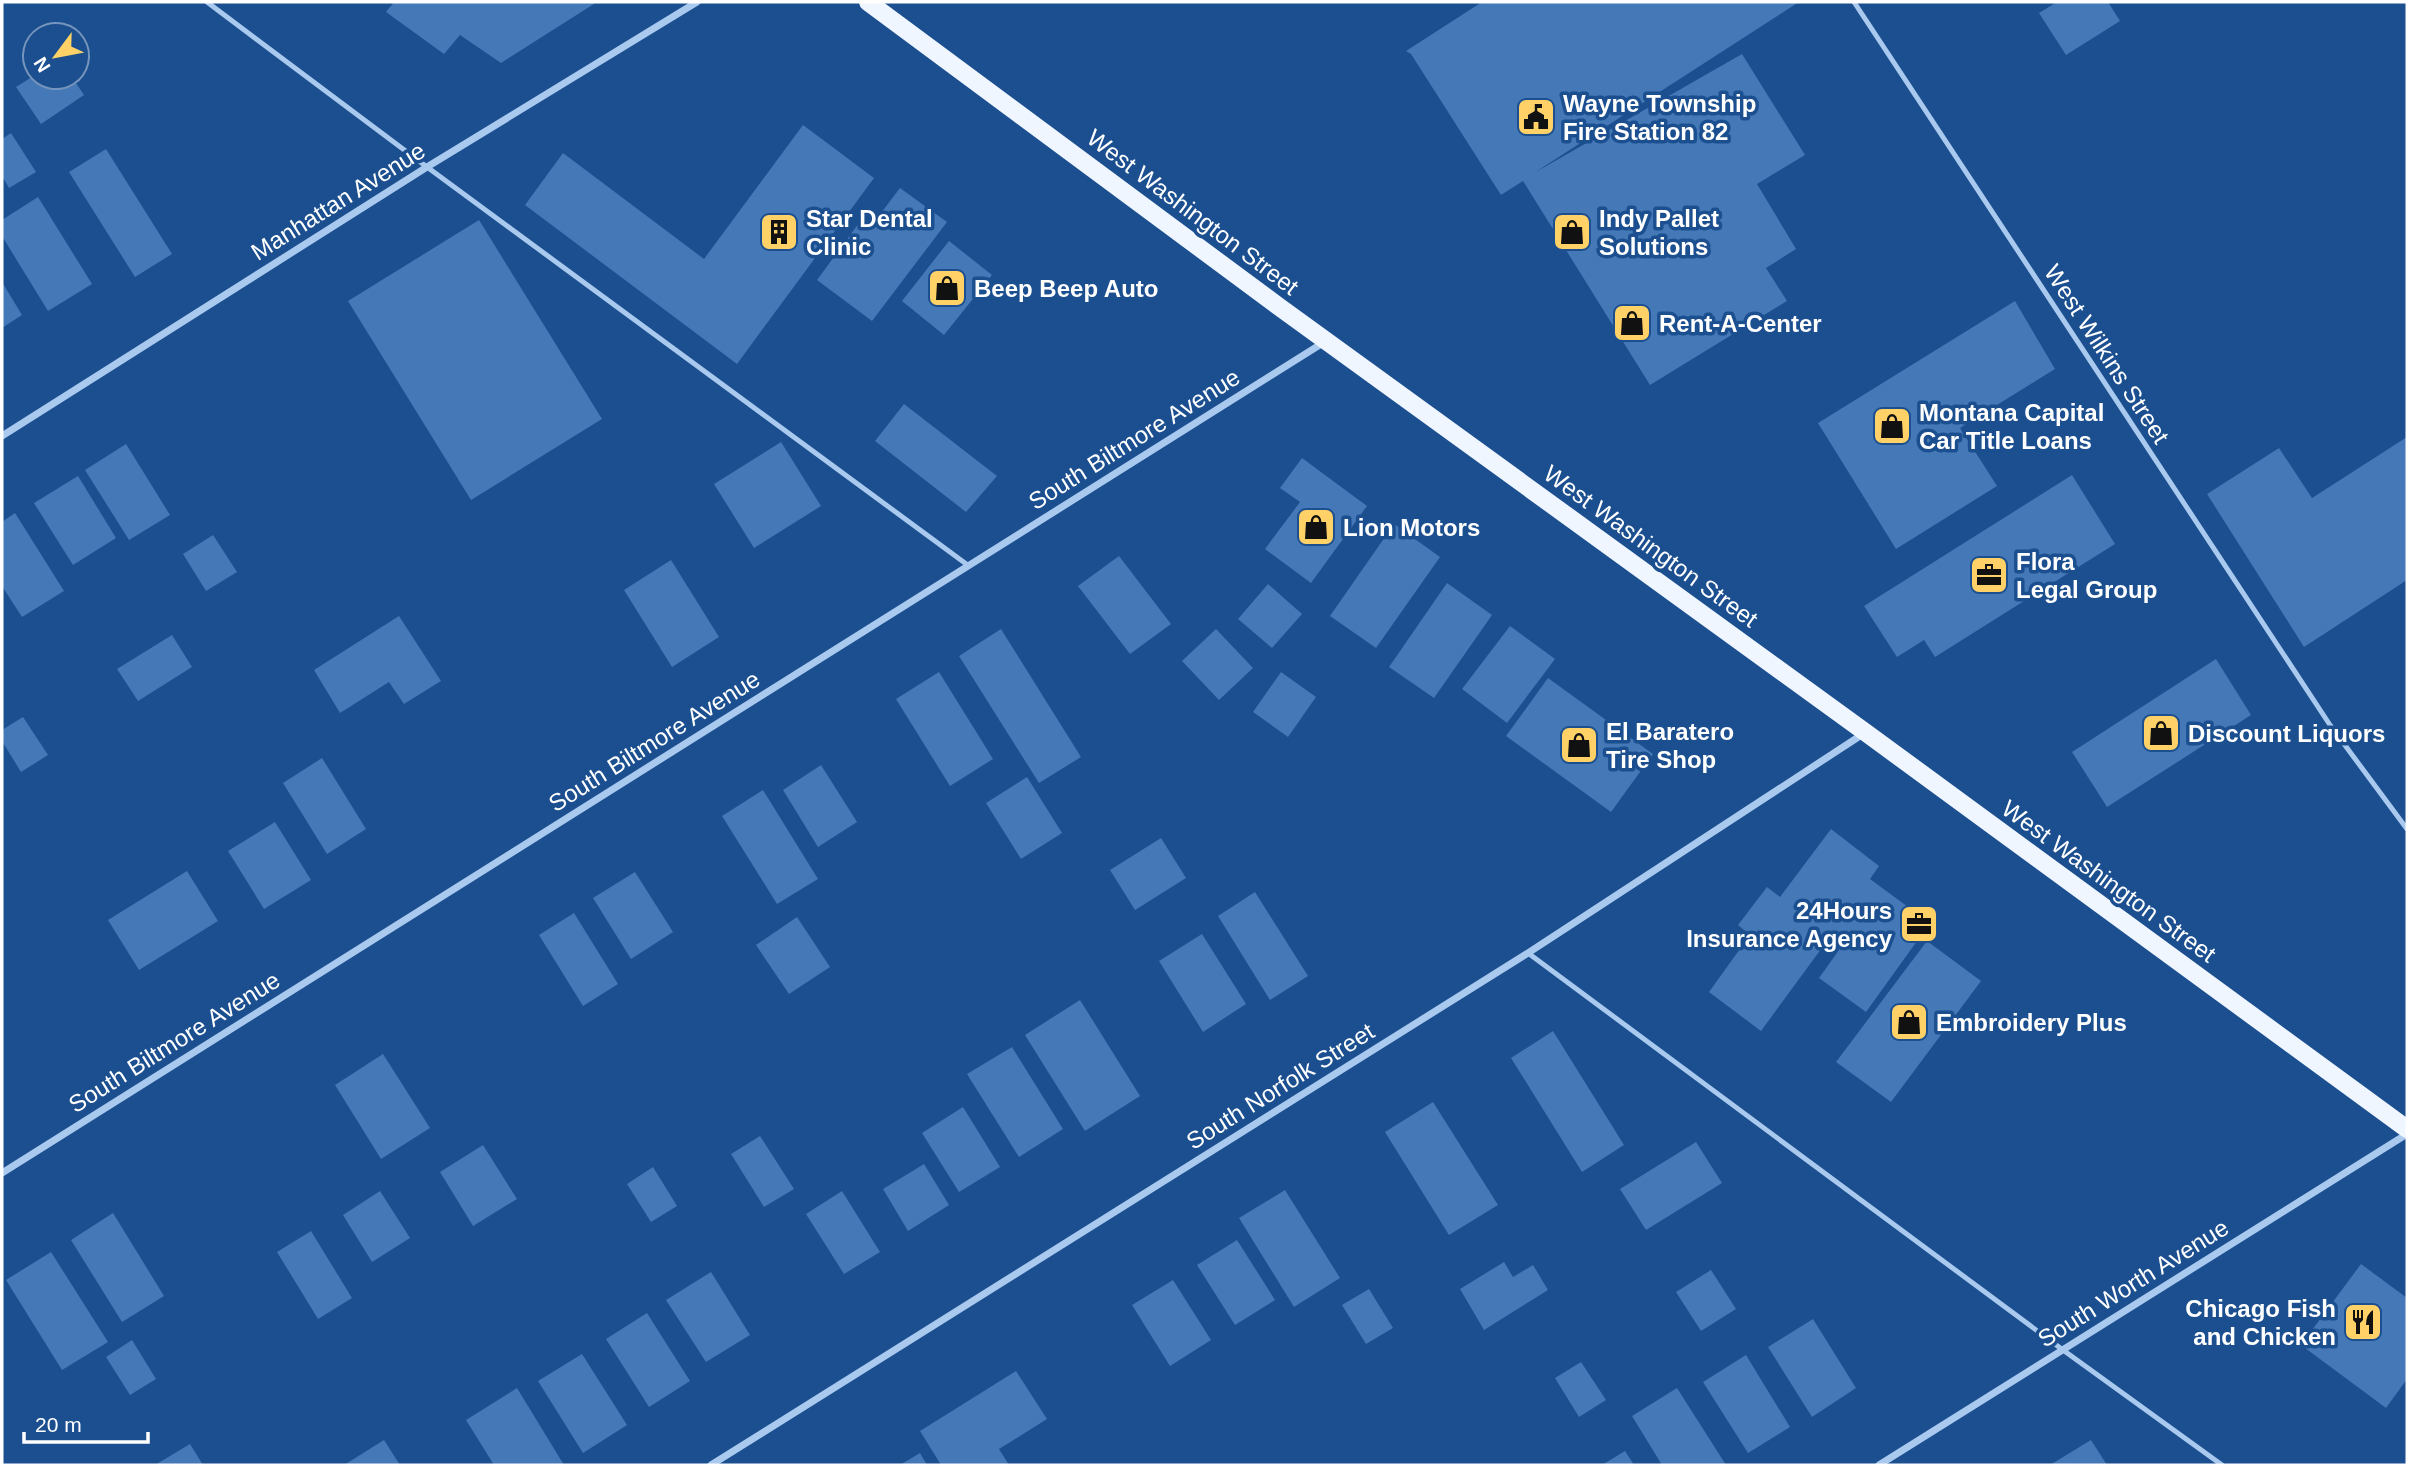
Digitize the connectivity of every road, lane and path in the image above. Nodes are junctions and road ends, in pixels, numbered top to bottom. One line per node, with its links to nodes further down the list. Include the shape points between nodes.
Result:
1 (207, 2): 5 (lane)
2 (697, 2): 5 (street, Manhattan Avenue)
3 (868, 2): 6 (main road, West Washington Street)
4 (1854, 2): 10 (lane, West Wilkins Street, via 2330,725)
5 (426, 167): 7 (street, Manhattan Avenue); 8 (lane)
6 (1326, 341): 8 (street, South Biltmore Avenue); 9 (main road, West Washington Street)
7 (2, 436)
8 (969, 566): 14 (street, South Biltmore Avenue)
9 (1866, 732): 11 (street, South Norfolk Street); 12 (main road, West Washington Street)
10 (2407, 829)
11 (1528, 953): 15 (lane); 16 (street, South Norfolk Street)
12 (2407, 1129)
13 (2407, 1134): 15 (street, South Worth Avenue)
14 (2, 1173)
15 (2063, 1350): 17 (street, South Worth Avenue); 18 (lane)
16 (711, 1465)
17 (1879, 1465)
18 (2222, 1465)

